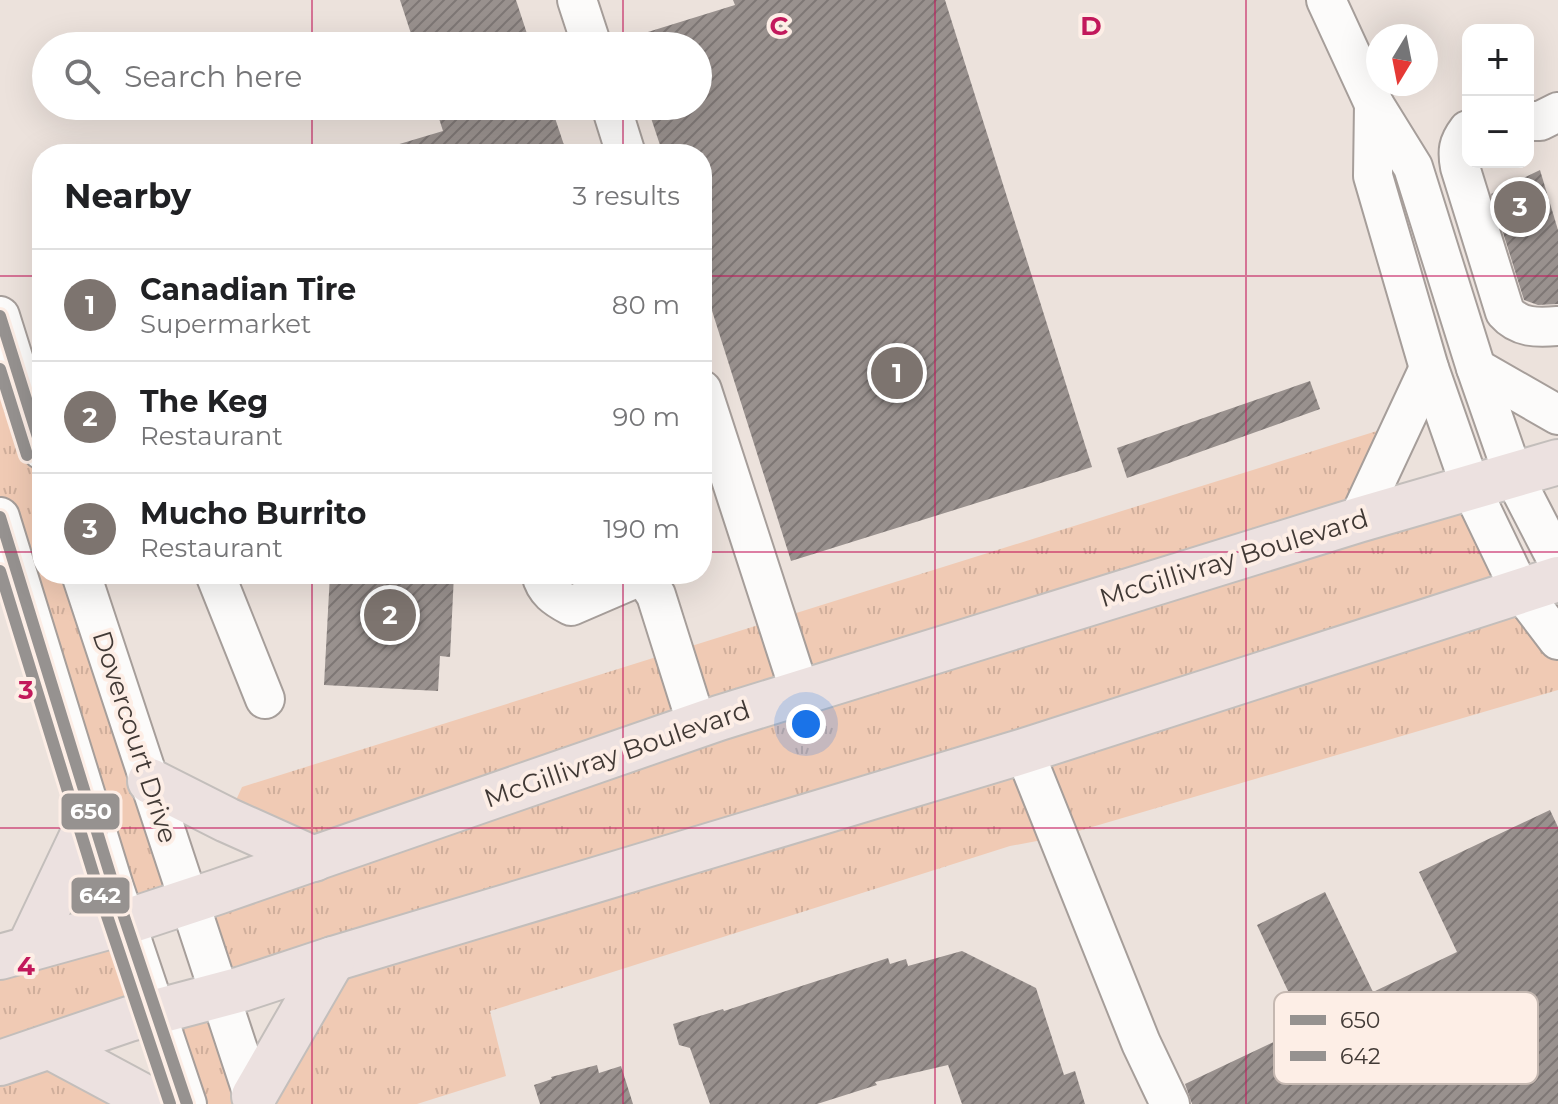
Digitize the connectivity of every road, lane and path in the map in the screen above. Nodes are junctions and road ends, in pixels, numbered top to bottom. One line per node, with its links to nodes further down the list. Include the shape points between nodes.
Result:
1 (577, 0): 3 (street)
2 (1326, 0): 4 (street)
3 (587, 32)
4 (1374, 104): 12 (street, via 1373,176); 13 (street, via 1413,167)
5 (1558, 112): 7 (street)
6 (615, 120): 9 (street)
7 (1534, 121)
8 (1462, 138): 11 (street, via 1457,152 1460,167 1505,312 1528,326)
9 (623, 144)
10 (0, 316): 15 (street)
11 (1558, 326)
12 (1429, 368): 19 (street); 21 (street)
13 (1476, 368): 14 (street); 18 (street)
14 (1558, 415)
15 (32, 418)
16 (712, 421): 32 (street)
17 (1558, 462): 18 (main road, McGillivray Boulevard)
18 (1514, 477): 19 (main road, McGillivray Boulevard); 23 (street)
19 (1471, 488): 21 (main road, McGillivray Boulevard); 30 (street)
20 (0, 517): 22 (street)
21 (1358, 520): 32 (main road, McGillivray Boulevard)
22 (28, 559)
23 (1558, 562)
24 (34, 584): 37 (street)
25 (84, 584): 36 (street, Dovercourt Drive)
26 (219, 584): 33 (street)
27 (544, 584): 28 (street, via 571,606)
28 (620, 584)
29 (649, 584): 34 (street)
30 (1539, 584): 31 (street); 35 (main road)
31 (1558, 640)
32 (800, 692): 34 (main road, McGillivray Boulevard)
33 (265, 699)
34 (697, 725): 38 (main road, McGillivray Boulevard)
35 (1024, 751): 42 (main road); 50 (street)
36 (150, 781): 38 (main road); 39 (street, Dovercourt Drive)
37 (92, 815): 40 (street); 41 (main road)
38 (314, 859): 39 (main road, McGillivray Boulevard)
39 (189, 901): 40 (main road, McGillivray Boulevard); 43 (street, Dovercourt Drive)
40 (126, 922): 41 (main road, McGillivray Boulevard); 44 (street)
41 (15, 952)
42 (333, 959): 43 (main road); 47 (main road)
43 (221, 994): 44 (main road); 47 (street, Dovercourt Drive)
44 (154, 1011): 45 (main road); 49 (street)
45 (51, 1047): 46 (main road); 48 (main road)
46 (0, 1063)
47 (255, 1100)
48 (157, 1104)
49 (187, 1104)
50 (1170, 1104)

